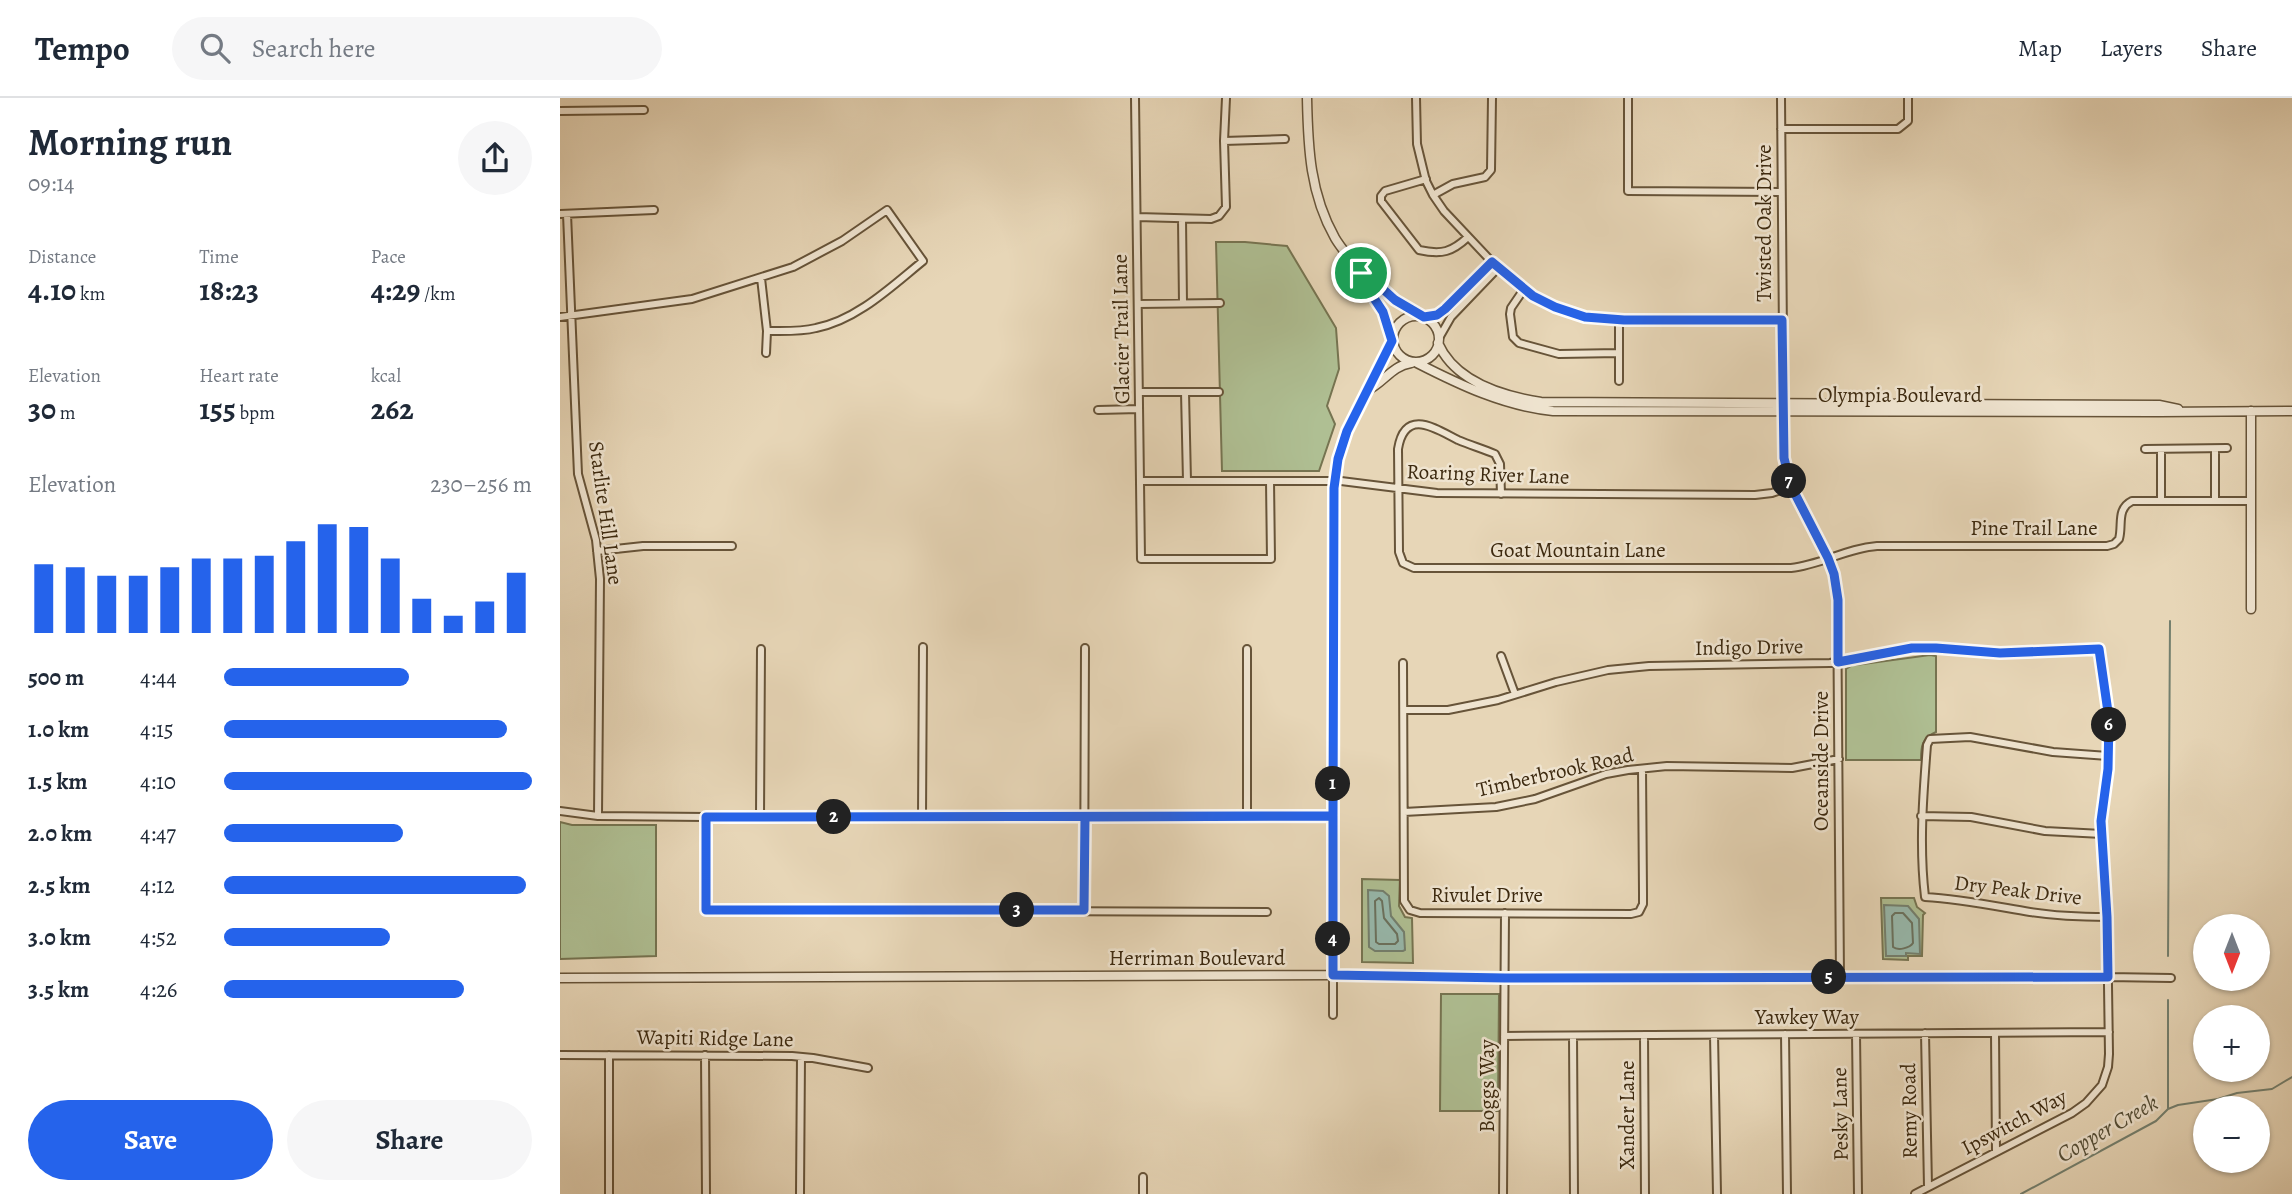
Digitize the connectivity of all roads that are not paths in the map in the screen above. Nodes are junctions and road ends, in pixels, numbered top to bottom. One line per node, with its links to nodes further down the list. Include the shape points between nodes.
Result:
1 (1135, 98): 19 (street, Glacier Trail Lane)
2 (1226, 98): 13 (street)
3 (1307, 98): 23 (street, via 1308,150 1315,190 1335,238)
4 (1416, 98): 14 (street, via 1417,144)
5 (1492, 98): 16 (street, via 1492,170 1485,177 1454,184)
6 (1628, 98): 15 (street, via 1628,191)
7 (1781, 98): 11 (street, Twisted Oak Drive)
8 (1908, 98): 11 (street, via 1908,118 1904,126 1894,129)
9 (644, 110): 10 (street)
10 (560, 111)
11 (1781, 128): 15 (street, Twisted Oak Drive)
12 (1285, 139): 13 (street)
13 (1224, 141): 20 (street, via 1226,207 1211,219)
14 (1426, 179): 16 (street); 21 (street, via 1385,191 1383,203 1419,250 1451,251)
15 (1781, 192): 33 (street, Twisted Oak Drive)
16 (1433, 195): 21 (street)
17 (654, 210): 18 (street)
18 (563, 214): 29 (street, Starlite Hill Lane)
19 (1137, 216): 20 (street); 28 (street, Glacier Trail Lane)
20 (1182, 219): 26 (street)
21 (1468, 237): 22 (street)
22 (1495, 265): 25 (street); 31 (street, via 1437,315); 36 (street, via 1454,313)
23 (1361, 273): 31 (street); 35 (street, via 1383,312)
24 (761, 278): 29 (street, via 692,299); 34 (street); 34 (street, via 842,241 887,210 923,261 835,323)
25 (1524, 289): 32 (street, via 1567,312); 38 (street, via 1510,314 1513,337 1519,343 1559,354)
26 (1183, 303): 27 (street); 28 (street)
27 (1220, 303)
28 (1138, 304): 43 (street, Glacier Trail Lane)
29 (572, 316): 30 (street); 66 (street, Starlite Hill Lane, via 578,474)
30 (560, 317)
31 (1423, 317): 35 (street, via 1404,319); 36 (street, via 1435,326)
32 (1619, 320): 33 (street); 38 (street)
33 (1782, 320): 41 (street, Twisted Oak Drive)
34 (766, 331): 37 (street)
35 (1392, 340): 39 (street, via 1397,354); 42 (street)
36 (1439, 341): 39 (street, via 1432,356); 46 (street, Olympia Boulevard, via 1449,362 1469,377 1498,392 1531,401)
37 (766, 353)
38 (1619, 353): 40 (street)
39 (1416, 363): 42 (street, via 1395,368); 46 (street, Olympia Boulevard, via 1490,397 1540,410)
40 (1619, 381)
41 (1783, 389): 46 (street, Oceanside Drive)
42 (1366, 391): 58 (street, via 1347,431)
43 (1139, 392): 44 (street); 47 (street, Glacier Trail Lane)
44 (1185, 392): 45 (street); 56 (street)
45 (1219, 392)
46 (1783, 408): 49 (street, Olympia Boulevard, via 2159,405 2181,411); 59 (street, Oceanside Drive, via 1784,458)
47 (1139, 409): 48 (street); 55 (street, Glacier Trail Lane)
48 (1098, 410)
49 (2251, 411): 50 (street, Olympia Boulevard); 64 (street)
50 (2292, 411)
51 (2227, 448): 54 (street)
52 (2145, 449): 53 (street)
53 (2161, 449): 54 (street); 62 (street)
54 (2215, 449): 63 (street)
55 (1140, 481): 56 (street, Roaring River Lane); 57 (street, Glacier Trail Lane, via 1141,559 1271,559)
56 (1187, 481): 57 (street, Roaring River Lane)
57 (1270, 481): 58 (street, Roaring River Lane)
58 (1335, 481): 60 (street, Roaring River Lane); 86 (street)
59 (1791, 486): 61 (street, Roaring River Lane, via 1755,495); 67 (street, Oceanside Drive)
60 (1400, 489): 61 (street, Roaring River Lane); 61 (street, Goat Mountain Lane, via 1399,441 1409,428 1426,424 1496,455); 67 (street, Goat Mountain Lane, via 1399,556 1411,567 1791,568)
61 (1501, 494)
62 (2161, 501): 63 (street, Pine Trail Lane); 67 (street, Pine Trail Lane, via 2127,504 2121,513 2120,536 2110,545 1877,546)
63 (2215, 501): 64 (street, Pine Trail Lane)
64 (2251, 501): 68 (street)
65 (732, 546): 66 (street)
66 (597, 551): 84 (street, Starlite Hill Lane)
67 (1828, 558): 75 (street, Oceanside Drive, via 1837,590)
68 (2252, 609)
69 (923, 647): 90 (street)
70 (1085, 648): 91 (street)
71 (761, 649): 89 (street)
72 (1247, 649): 85 (street)
73 (2099, 649): 75 (street, Indigo Drive, via 2000,653 1912,648); 79 (street, Ipswitch Way, via 2109,719)
74 (1501, 656): 77 (street)
75 (1838, 662): 77 (street, Indigo Drive, via 1648,666 1595,673); 80 (street, Oceanside Drive)
76 (1403, 663): 78 (street, Rivulet Drive)
77 (1515, 694): 78 (street, Indigo Drive, via 1448,710)
78 (1404, 710): 83 (street, Rivulet Drive)
79 (2108, 756): 87 (street, via 2053,752 1989,738 1930,739); 92 (street, Ipswitch Way)
80 (1839, 759): 81 (street, Timberbrook Road, via 1792,768); 98 (street, Oceanside Drive)
81 (1642, 769): 83 (street, Timberbrook Road, via 1606,774 1535,799 1496,807); 95 (street, Rivulet Drive, via 1643,904 1639,912)
82 (560, 811): 84 (street)
83 (1404, 812): 95 (street, Rivulet Drive, via 1404,901 1410,910)
84 (598, 816): 88 (street)
85 (1247, 816): 86 (street); 91 (street)
86 (1333, 816): 97 (street)
87 (1922, 816): 92 (street, via 1971,817 2045,831); 96 (street, Dry Peak Drive, via 1925,897)
88 (706, 817): 89 (street); 93 (street, via 706,910)
89 (760, 817): 90 (street)
90 (922, 817): 91 (street)
91 (1085, 817): 93 (street)
92 (2102, 834): 96 (street, Ipswitch Way)
93 (1084, 910): 94 (street)
94 (1267, 912)
95 (1505, 913): 101 (street, Boggs Way)
96 (2107, 917): 99 (street, Ipswitch Way)
97 (1333, 975): 100 (street, Herriman Boulevard); 101 (street, Herriman Boulevard); 103 (street)
98 (1840, 977): 99 (street, Herriman Boulevard); 101 (street, Herriman Boulevard)
99 (2108, 977): 102 (street, Herriman Boulevard); 104 (street, Ipswitch Way)
100 (560, 978)
101 (1505, 978): 111 (street, Boggs Way)
102 (2171, 978)
103 (1333, 1015)
104 (2109, 1032): 106 (street, Yawkey Way); 118 (street, Ipswitch Way, via 2108,1067 2093,1096 2072,1113)
105 (1925, 1033): 106 (street, Yawkey Way); 108 (street, Yawkey Way); 120 (street, Remy Road)
106 (1995, 1033): 118 (street)
107 (1785, 1034): 108 (street, Yawkey Way); 110 (street, Yawkey Way); 129 (street)
108 (1856, 1034): 130 (street, Pesky Lane)
109 (1644, 1035): 110 (street, Yawkey Way); 112 (street, Yawkey Way); 127 (street, Xander Lane)
110 (1714, 1035): 128 (street)
111 (1504, 1036): 112 (street, Yawkey Way); 125 (street, Boggs Way)
112 (1573, 1036): 126 (street)
113 (560, 1055): 114 (street, Wapiti Ridge Lane)
114 (609, 1055): 115 (street, Wapiti Ridge Lane); 121 (street)
115 (705, 1055): 116 (street, Wapiti Ridge Lane); 122 (street)
116 (800, 1056): 117 (street, Wapiti Ridge Lane); 123 (street)
117 (868, 1068)
118 (1996, 1152): 120 (street, Ipswitch Way)
119 (1143, 1177): 124 (street)
120 (1928, 1187): 131 (street, Ipswitch Way)
121 (609, 1194)
122 (706, 1194)
123 (800, 1194)
124 (1143, 1194)
125 (1503, 1194)
126 (1574, 1194)
127 (1645, 1194)
128 (1717, 1194)
129 (1787, 1194)
130 (1858, 1194)
131 (1914, 1194)

